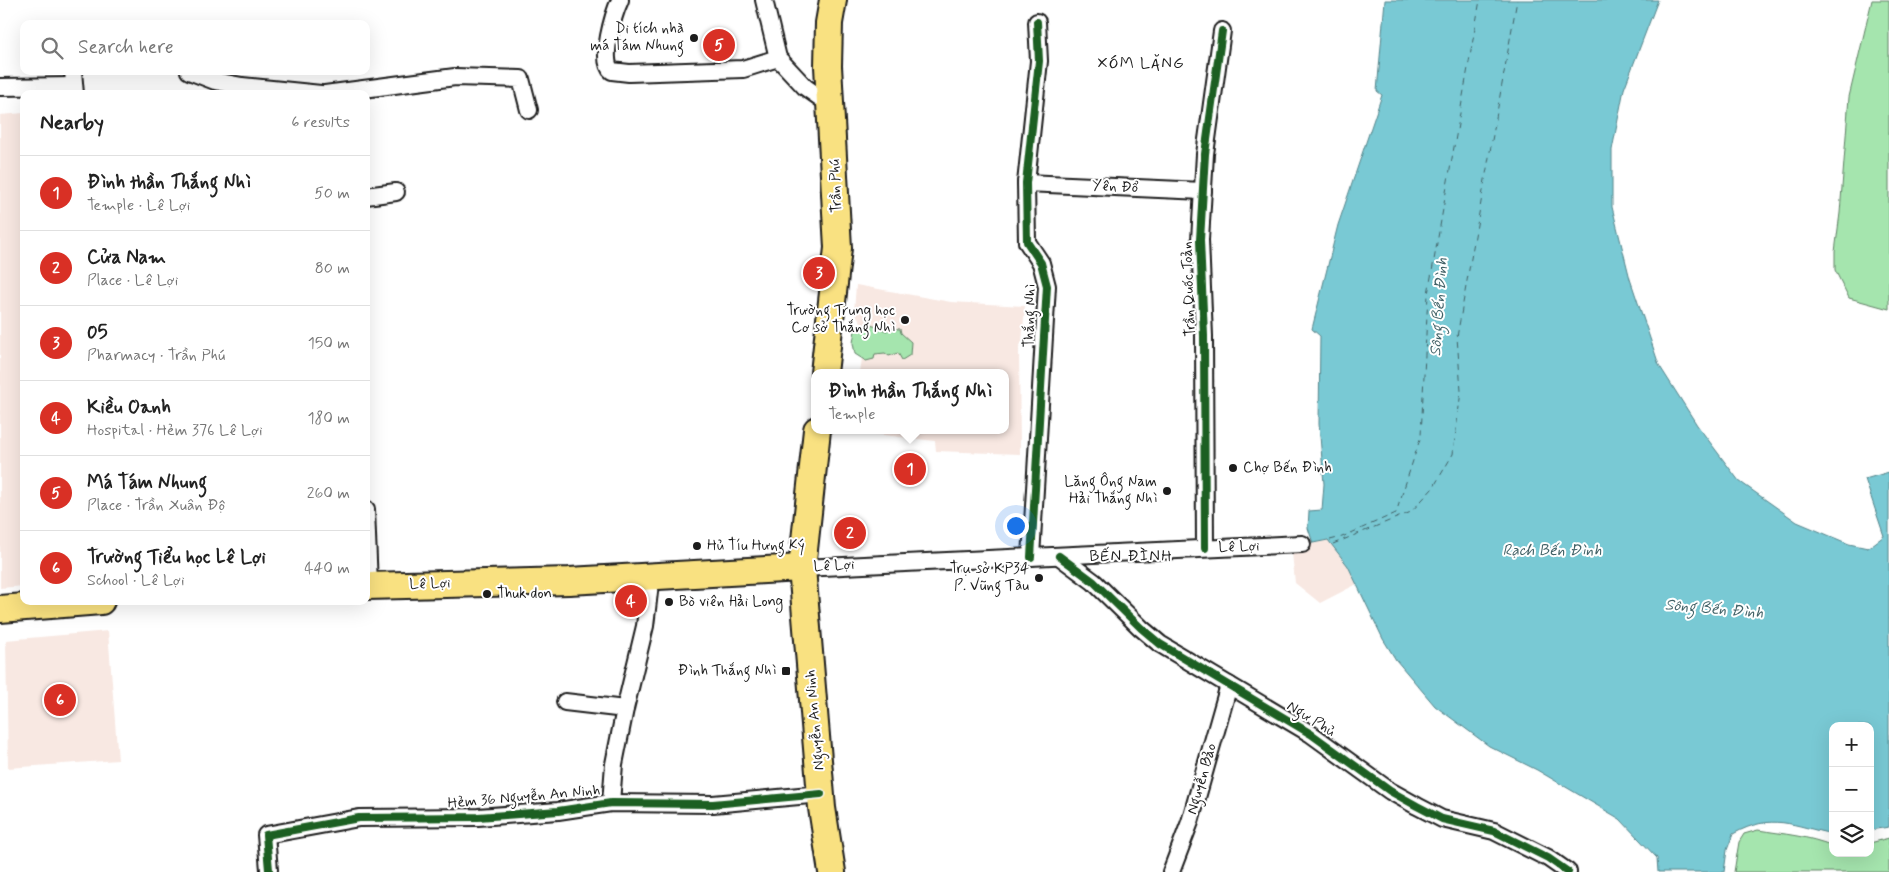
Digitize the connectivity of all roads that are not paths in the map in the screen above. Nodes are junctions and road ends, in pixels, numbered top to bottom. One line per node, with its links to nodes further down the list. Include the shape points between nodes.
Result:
1 (620, 0): 6 (street, via 610,34 607,63 612,71 744,69)
2 (764, 0): 6 (street)
3 (833, 0): 12 (main road, Trần Phú, via 829,23)
4 (1037, 22): 14 (street, Thắng Nhì, via 1039,61)
5 (1222, 31): 15 (street, Trần Quốc Toản)
6 (778, 58): 12 (street, via 805,87)
7 (199, 75): 10 (street)
8 (74, 84): 9 (street)
9 (0, 87)
10 (266, 90)
11 (356, 90): 13 (street, via 455,77 521,79)
12 (832, 106): 18 (main road, Trần Phú, via 838,248)
13 (529, 110)
14 (1026, 183): 15 (street, Yên Đổ); 23 (street, Thắng Nhì, via 1027,242 1041,263 1047,286)
15 (1203, 191): 21 (street, Trần Quốc Toản, via 1200,240)
16 (396, 192): 17 (street)
17 (370, 195)
18 (824, 369)
19 (817, 434): 24 (main road)
20 (1302, 544): 21 (street, Lê Lợi)
21 (1206, 548): 22 (street, Lê Lợi)
22 (1059, 556): 23 (street, Lê Lợi); 29 (street, Ngư Phủ, via 1099,586 1160,644)
23 (1031, 557): 24 (street, Lê Lợi)
24 (802, 568): 25 (main road, Lê Lợi); 32 (main road, Nguyễn An Ninh)
25 (651, 575): 26 (main road, Lê Lợi); 31 (street, via 645,626)
26 (370, 586)
27 (50, 605): 28 (main road)
28 (0, 609)
29 (1229, 685): 36 (street, Nguyễn Bảo, via 1190,822); 37 (street, Ngư Phủ, via 1311,734 1390,791 1417,806 1442,819 1494,831 1548,858)
30 (565, 702): 31 (street)
31 (625, 709): 33 (street, via 614,764)
32 (820, 794): 33 (street, Hẻm 36 Nguyễn An Ninh, via 706,804); 35 (main road, Nguyễn An Ninh)
33 (611, 803): 34 (street, Hẻm 36 Nguyễn An Ninh, via 478,817 358,818 277,832 266,835)
34 (269, 870)
35 (832, 872)
36 (1171, 872)
37 (1568, 872)

